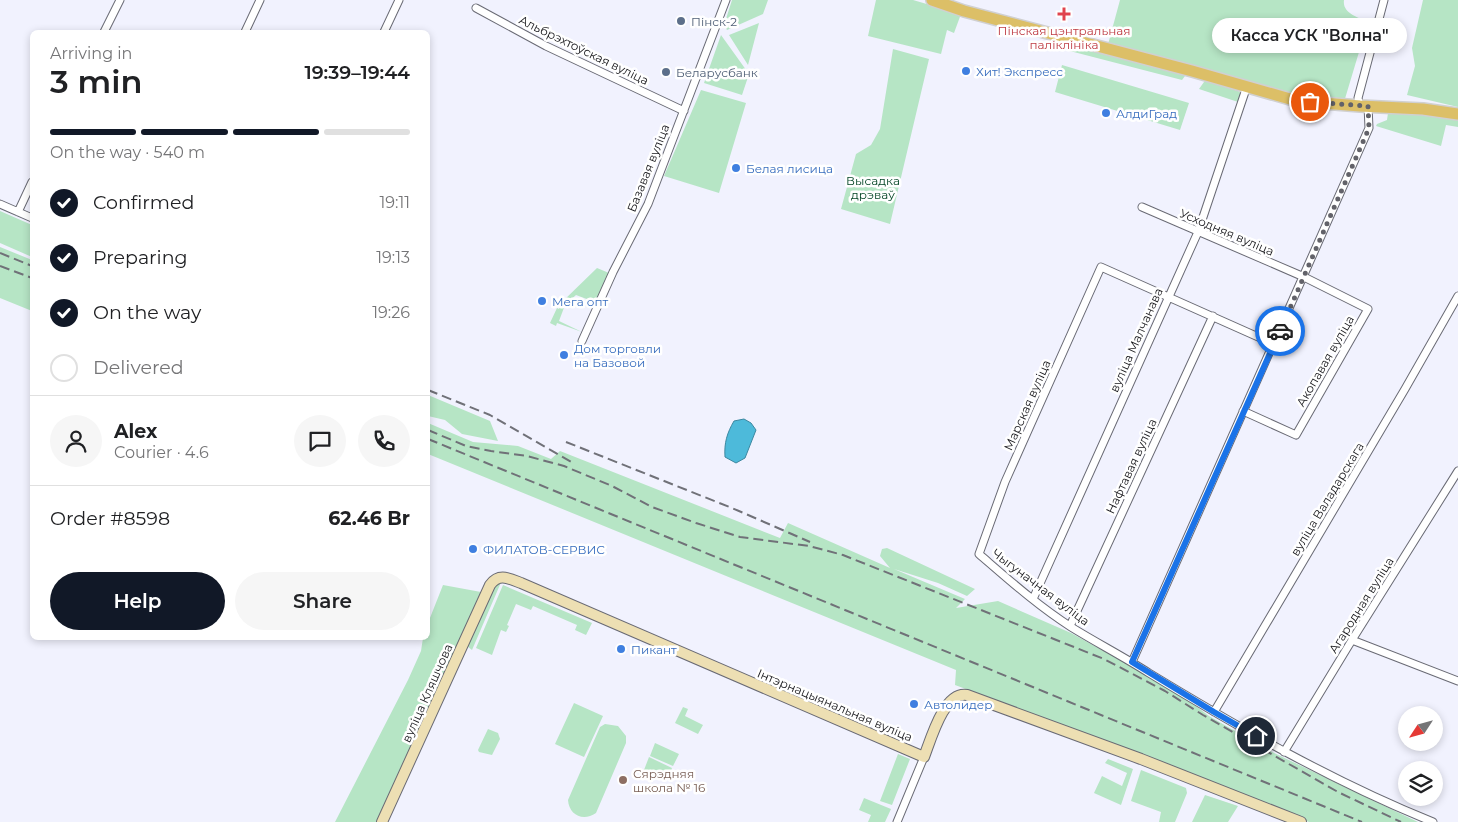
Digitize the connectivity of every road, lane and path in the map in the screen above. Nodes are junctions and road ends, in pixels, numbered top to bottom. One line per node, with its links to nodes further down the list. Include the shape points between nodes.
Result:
1 (120, 0): 8 (street)
2 (260, 0): 9 (street)
3 (399, 0): 10 (street)
4 (726, 0): 13 (street, Базавая вуліца)
5 (932, 0): 11 (main road)
6 (1384, 0): 12 (street, via 1358,98)
7 (476, 8): 13 (street, Альбрэхтоўская вуліца, via 546,46)
8 (105, 30)
9 (246, 30)
10 (385, 30)
11 (1247, 86): 12 (main road, via 1296,101); 20 (street, вуліца Малчанава)
12 (1364, 106): 14 (main road, via 1423,108); 21 (street, via 1369,128)
13 (684, 111): 25 (street, Базавая вуліца, via 648,204)
14 (1458, 114)
15 (30, 186): 18 (street)
16 (0, 204): 18 (street)
17 (1142, 207): 20 (street, Усходняя вуліца)
18 (18, 212): 19 (street)
19 (30, 217)
20 (1198, 232): 21 (street, Усходняя вуліца); 22 (street, вуліца Малчанава)
21 (1304, 277): 26 (street); 27 (street, Акопавая вуліца, via 1368,309 1296,435)
22 (1168, 296): 24 (street); 29 (street, Марская вуліца, via 1101,267 1006,482); 31 (street, вуліца Малчанава)
23 (1458, 296): 36 (street, вуліца Валадарскага)
24 (1213, 316): 26 (street); 32 (street, Нафтавая вуліца)
25 (582, 341)
26 (1274, 344): 27 (street)
27 (1243, 410): 34 (street)
28 (1458, 472): 33 (street, Агародная вуліца)
29 (979, 554): 31 (street, Чыгуначная вуліца)
30 (499, 577): 38 (street, Інтэрнацыянальная вуліца, via 520,583); 39 (street, вуліца Кляшчова, via 490,585)
31 (1033, 599): 32 (street, Чыгуначная вуліца)
32 (1070, 626): 34 (street, Чыгуначная вуліца)
33 (1352, 640): 35 (street); 37 (street, Агародная вуліца)
34 (1132, 662): 36 (street, Чыгуначная вуліца)
35 (1458, 681)
36 (1214, 712): 37 (street, Чыгуначная вуліца)
37 (1284, 752): 42 (street, Чыгуначная вуліца)
38 (924, 757): 40 (street); 41 (street, Інтэрнацыянальная вуліца, via 948,703 959,695 967,695)
39 (382, 822)
40 (897, 822)
41 (1301, 822)
42 (1434, 822)

